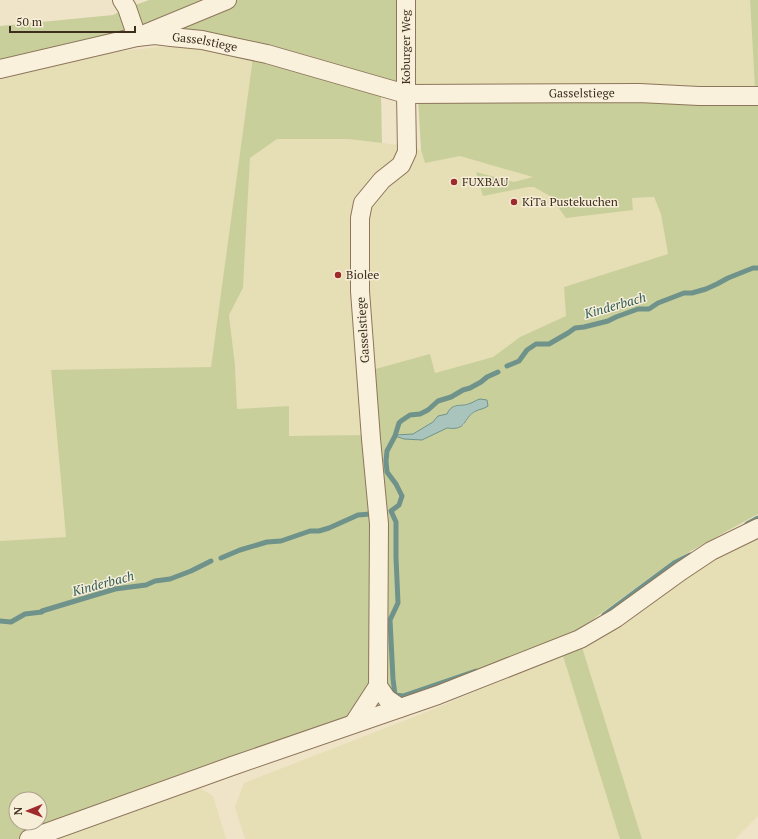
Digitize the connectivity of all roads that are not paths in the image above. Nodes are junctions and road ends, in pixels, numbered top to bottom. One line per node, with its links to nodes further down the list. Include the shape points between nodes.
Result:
1 (122, 0): 4 (street)
2 (227, 0): 4 (street)
3 (406, 0): 6 (street, Koburger Weg)
4 (137, 37): 5 (street, Gasselstiege); 6 (street, Gasselstiege, via 155,35 202,40 267,54)
5 (0, 69)
6 (406, 94): 7 (street, Gasselstiege); 9 (street, Gasselstiege, via 407,152 401,165 382,180 363,203 360,218 360,291 379,524)
7 (758, 96)
8 (758, 528): 10 (street, via 711,552 616,618 580,639)
9 (378, 686): 10 (street, via 387,699); 11 (street)
10 (400, 708): 11 (street)
11 (354, 723): 12 (street)
12 (29, 839)

